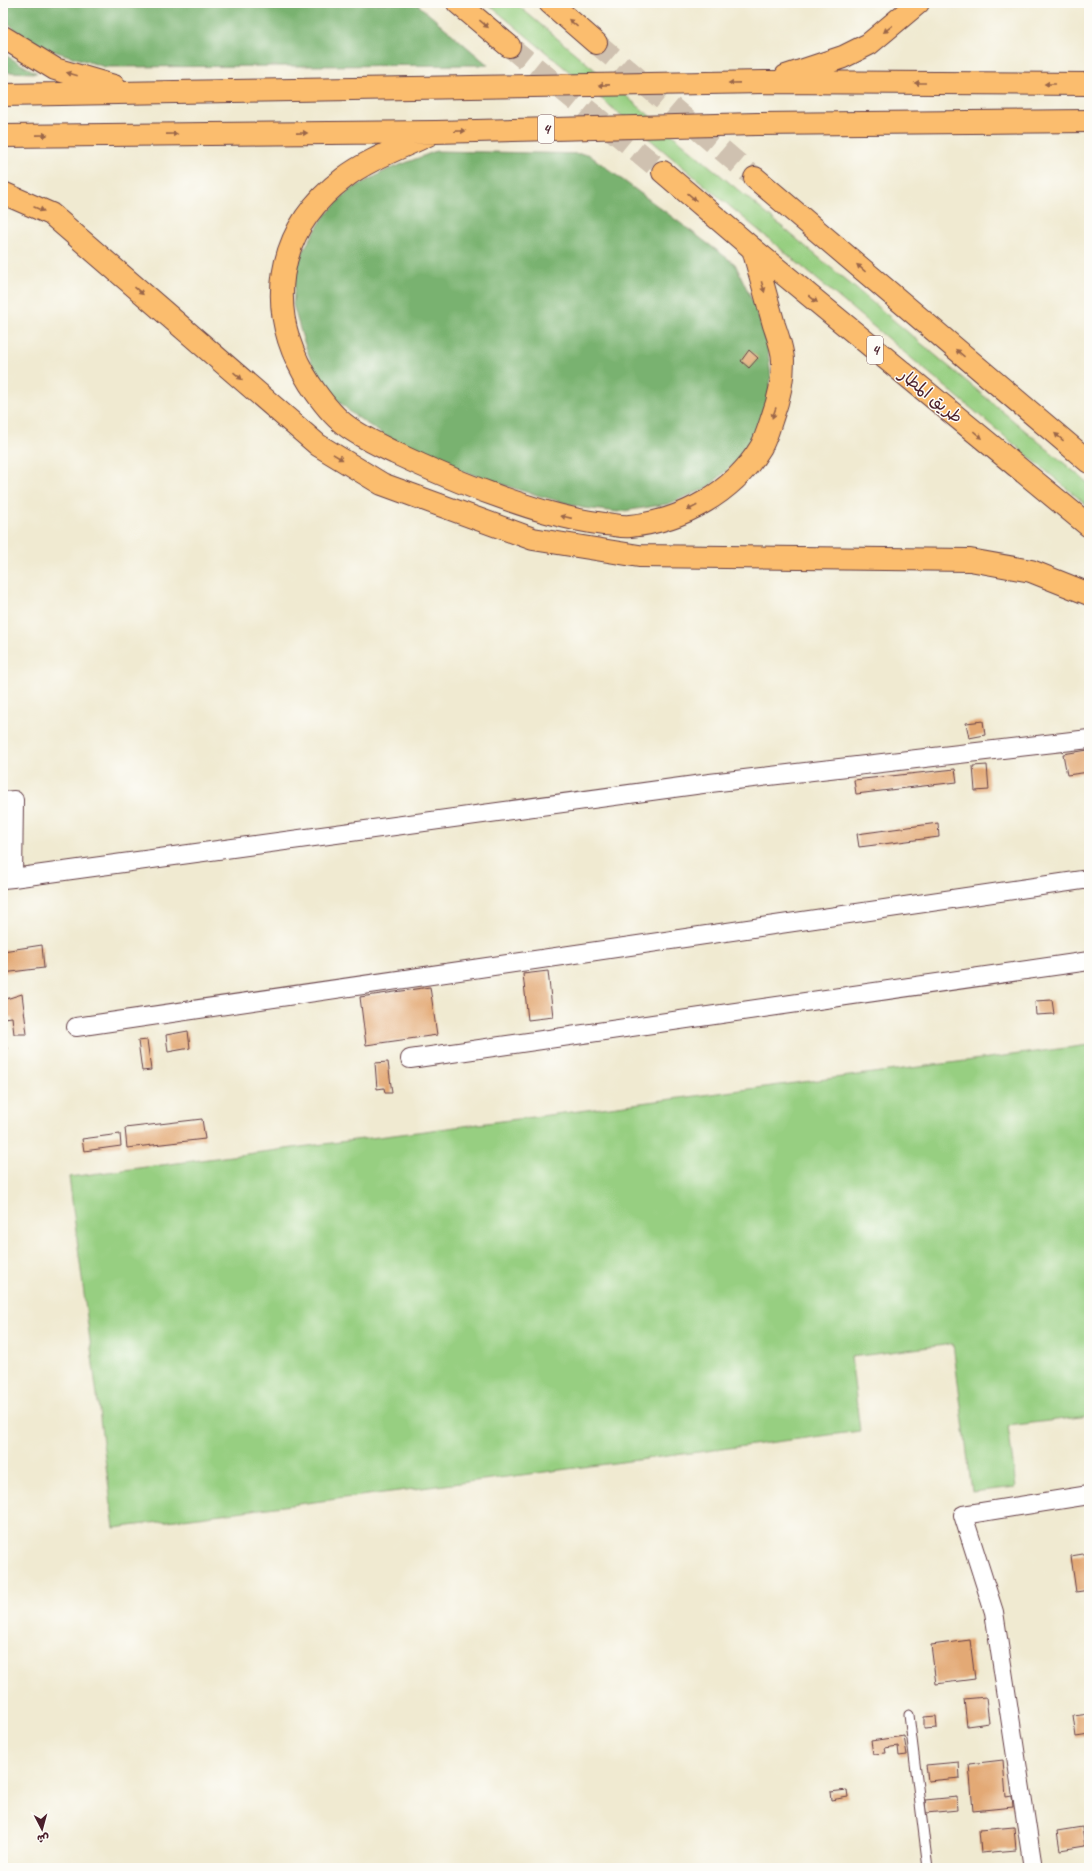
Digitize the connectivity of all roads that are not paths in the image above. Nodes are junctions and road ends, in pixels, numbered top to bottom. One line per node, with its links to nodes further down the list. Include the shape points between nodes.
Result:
1 (458, 3): 6 (highway, one-way to 6)
2 (550, 3): 5 (highway, one-way to 2)
3 (918, 3): 7 (highway, one-way to 7, via 869,44 843,57)
4 (3, 37): 9 (highway, one-way to 4, via 55,69)
5 (596, 42)
6 (509, 46)
7 (765, 82): 8 (highway, one-way to 7); 9 (highway, one-way to 9)
8 (1089, 84)
9 (136, 92): 10 (highway)
10 (3, 95)
11 (1086, 122): 12 (highway, 4, one-way to 11, via 749,124)
12 (436, 132): 13 (highway, 4, one-way to 12); 17 (highway, one-way to 12, via 783,359 780,396 762,445 749,465 708,500 684,513 628,526 583,521 536,510 446,478 367,440 344,424 322,403 302,372 292,349 283,319 281,290 286,260 295,237 305,218 324,196 345,177)
13 (3, 136)
14 (663, 172): 17 (highway, طريق المطار / 4, one-way to 17)
15 (755, 178): 18 (highway, one-way to 15)
16 (3, 193): 20 (highway, one-way to 20, via 51,214 318,445 382,484 533,539 639,556 970,560 1031,571)
17 (752, 249): 19 (highway, طريق المطار / 4, one-way to 19)
18 (1089, 462)
19 (1089, 526)
20 (1089, 594)
21 (1089, 738): 23 (street, via 710,783)
22 (3, 801): 23 (street, via 14,800)
23 (8, 879)
24 (1089, 879): 26 (street)
25 (1089, 962): 27 (street)
26 (76, 1027)
27 (410, 1059)
28 (1089, 1495): 31 (street, via 964,1515 994,1612)
29 (909, 1715): 30 (lane)
30 (928, 1868)
31 (1032, 1868)

